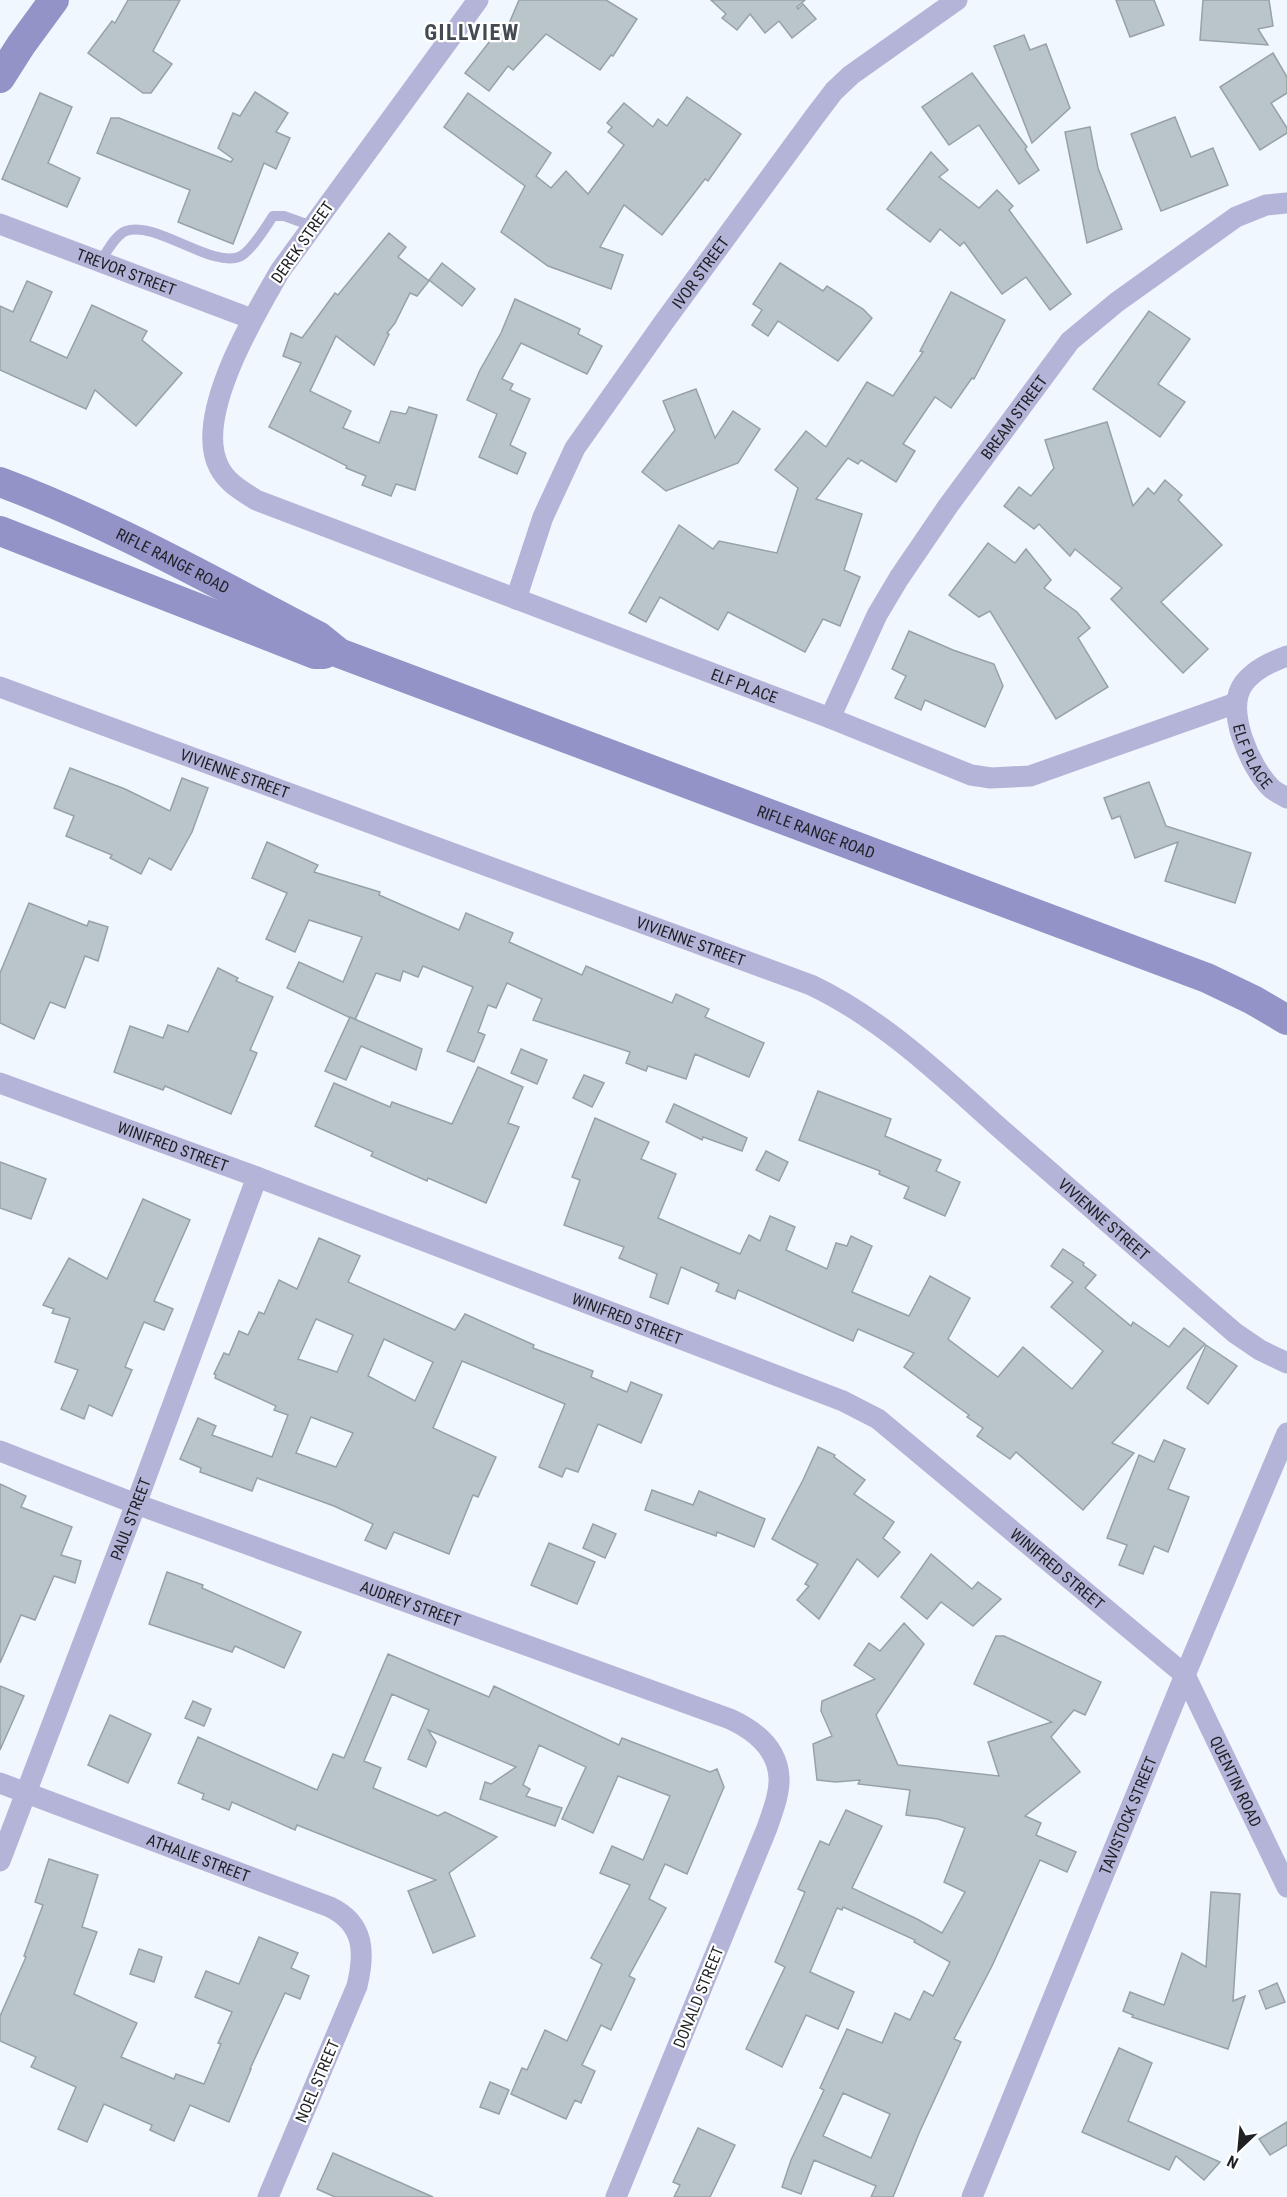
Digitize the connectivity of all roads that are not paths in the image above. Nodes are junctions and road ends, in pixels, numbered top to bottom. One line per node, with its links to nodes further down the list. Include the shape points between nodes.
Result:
1 (54, 0): 4 (main road)
2 (477, 0): 7 (street, DEREK STREET)
3 (957, 0): 13 (street, IVOR STREET, via 850,75 808,125 575,448 543,517)
4 (0, 78)
5 (1287, 203): 18 (street, BREAM STREET, via 1266,205 1236,218 1117,302 1065,346 899,578)
6 (0, 224): 8 (street, TREVOR STREET)
7 (312, 226): 8 (lane, via 273,216 242,255 231,258 208,254 142,229 126,231); 9 (street, DEREK STREET)
8 (100, 262): 9 (street, TREVOR STREET)
9 (252, 319): 11 (street, DEREK STREET, via 225,381 211,433 219,468 233,485)
10 (0, 482): 14 (main road, RIFLE RANGE ROAD, via 65,508 164,556 318,636)
11 (256, 500): 13 (street, ELF PLACE)
12 (0, 531): 14 (main road, RIFLE RANGE ROAD, via 315,654)
13 (516, 599): 18 (street, ELF PLACE)
14 (339, 653): 20 (main road, RIFLE RANGE ROAD, via 1208,978)
15 (1287, 656): 17 (street, ELF PLACE, via 1254,672 1243,684)
16 (0, 687): 23 (street, VIVIENNE STREET, via 836,997 875,1022 964,1096 1235,1333)
17 (1236, 703): 18 (street, ELF PLACE, via 1030,776 1011,778 971,775); 19 (street, ELF PLACE, via 1237,722 1256,766 1271,788)
18 (830, 718)
19 (1287, 798)
20 (1287, 1020)
21 (0, 1083): 22 (street, WINIFRED STREET)
22 (257, 1177): 26 (street, PAUL STREET); 27 (street, WINIFRED STREET, via 865,1411 899,1435)
23 (1287, 1363)
24 (1287, 1433): 27 (street, TAVISTOCK STREET)
25 (0, 1451): 26 (street, AUDREY STREET)
26 (136, 1504): 29 (street, PAUL STREET); 30 (street, AUDREY STREET, via 737,1722 757,1734 768,1747 779,1778)
27 (1185, 1675): 32 (street, QUENTIN ROAD); 36 (street, TAVISTOCK STREET)
28 (0, 1783): 29 (street, ATHALIE STREET)
29 (25, 1792): 31 (street, PAUL STREET); 33 (street, ATHALIE STREET, via 339,1911 357,1931)
30 (776, 1796): 35 (street, DONALD STREET, via 767,1828)
31 (0, 1860)
32 (1287, 1887)
33 (362, 1964): 34 (street, NOEL STREET, via 357,1986)
34 (268, 2197)
35 (616, 2197)
36 (972, 2197)

